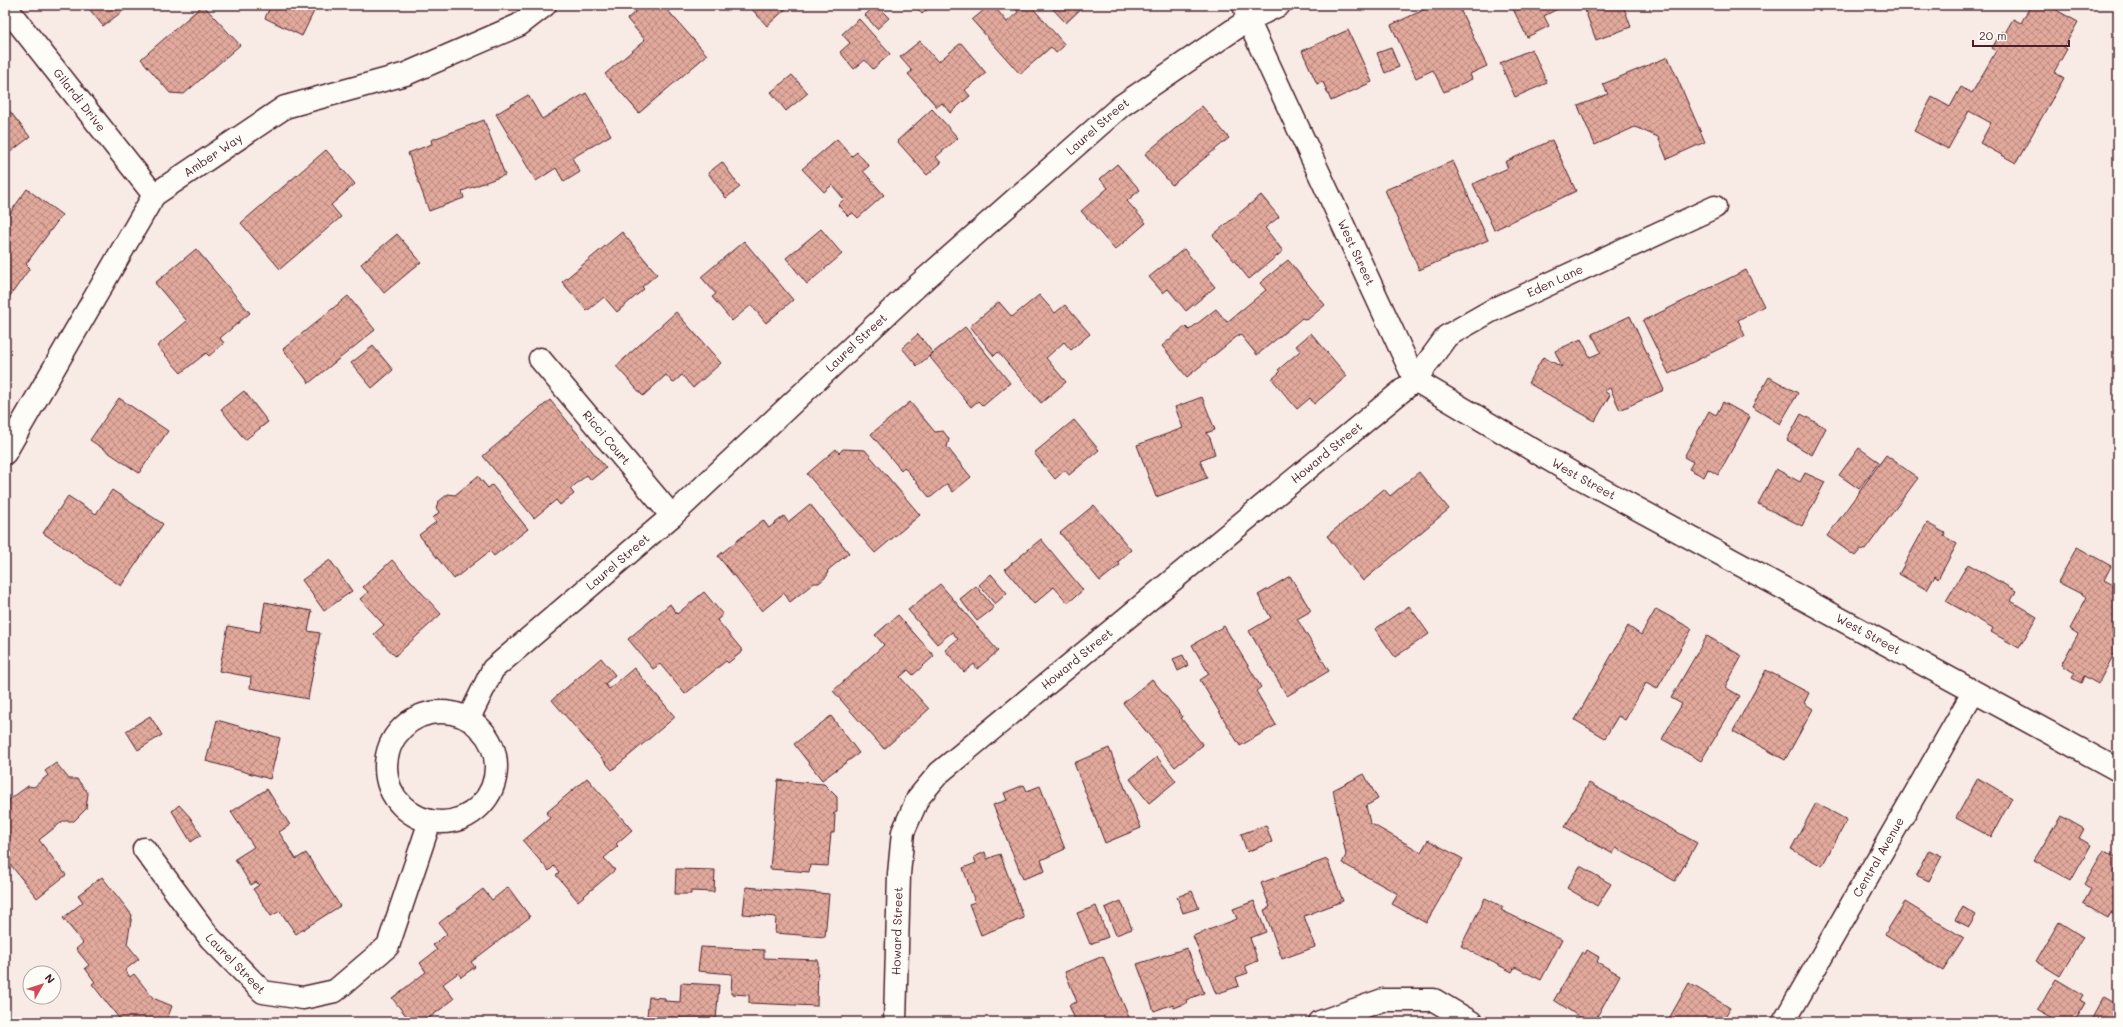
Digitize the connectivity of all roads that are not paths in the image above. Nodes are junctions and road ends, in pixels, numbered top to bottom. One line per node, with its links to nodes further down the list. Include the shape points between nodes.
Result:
1 (545, 5): 5 (street, Amber Way, via 519,25 406,74 285,107)
2 (1279, 5): 4 (street, Laurel Street)
3 (5, 6): 5 (street, Gilardi Drive)
4 (1246, 12): 8 (street, West Street); 10 (street, Laurel Street, via 1121,106 917,286)
5 (154, 195): 9 (street, Amber Way)
6 (1715, 207): 8 (street, Eden Lane, via 1492,311 1447,336)
7 (540, 359): 10 (street, Ricci Court)
8 (1414, 380): 11 (street, West Street, via 1577,476); 16 (street, Howard Street, via 938,773 918,798 903,832 899,874)
9 (5, 452)
10 (672, 516): 12 (street, Laurel Street, via 493,669)
11 (1973, 692): 13 (street, West Street); 19 (street, Central Avenue)
12 (469, 718): 14 (street, via 482,730 491,744 496,761 495,778 489,794 478,808 464,817 447,822); 14 (street, via 450,712 432,712 413,718 398,730 389,747 385,766 388,785 397,801 412,814)
13 (2118, 770)
14 (430, 821): 15 (street, Laurel Street, via 388,946 335,991 303,998 263,992 210,938)
15 (144, 849)
16 (895, 1022)
17 (1320, 1022): 18 (street, via 1383,1000 1434,1000)
18 (1471, 1022)
19 (1784, 1022)

